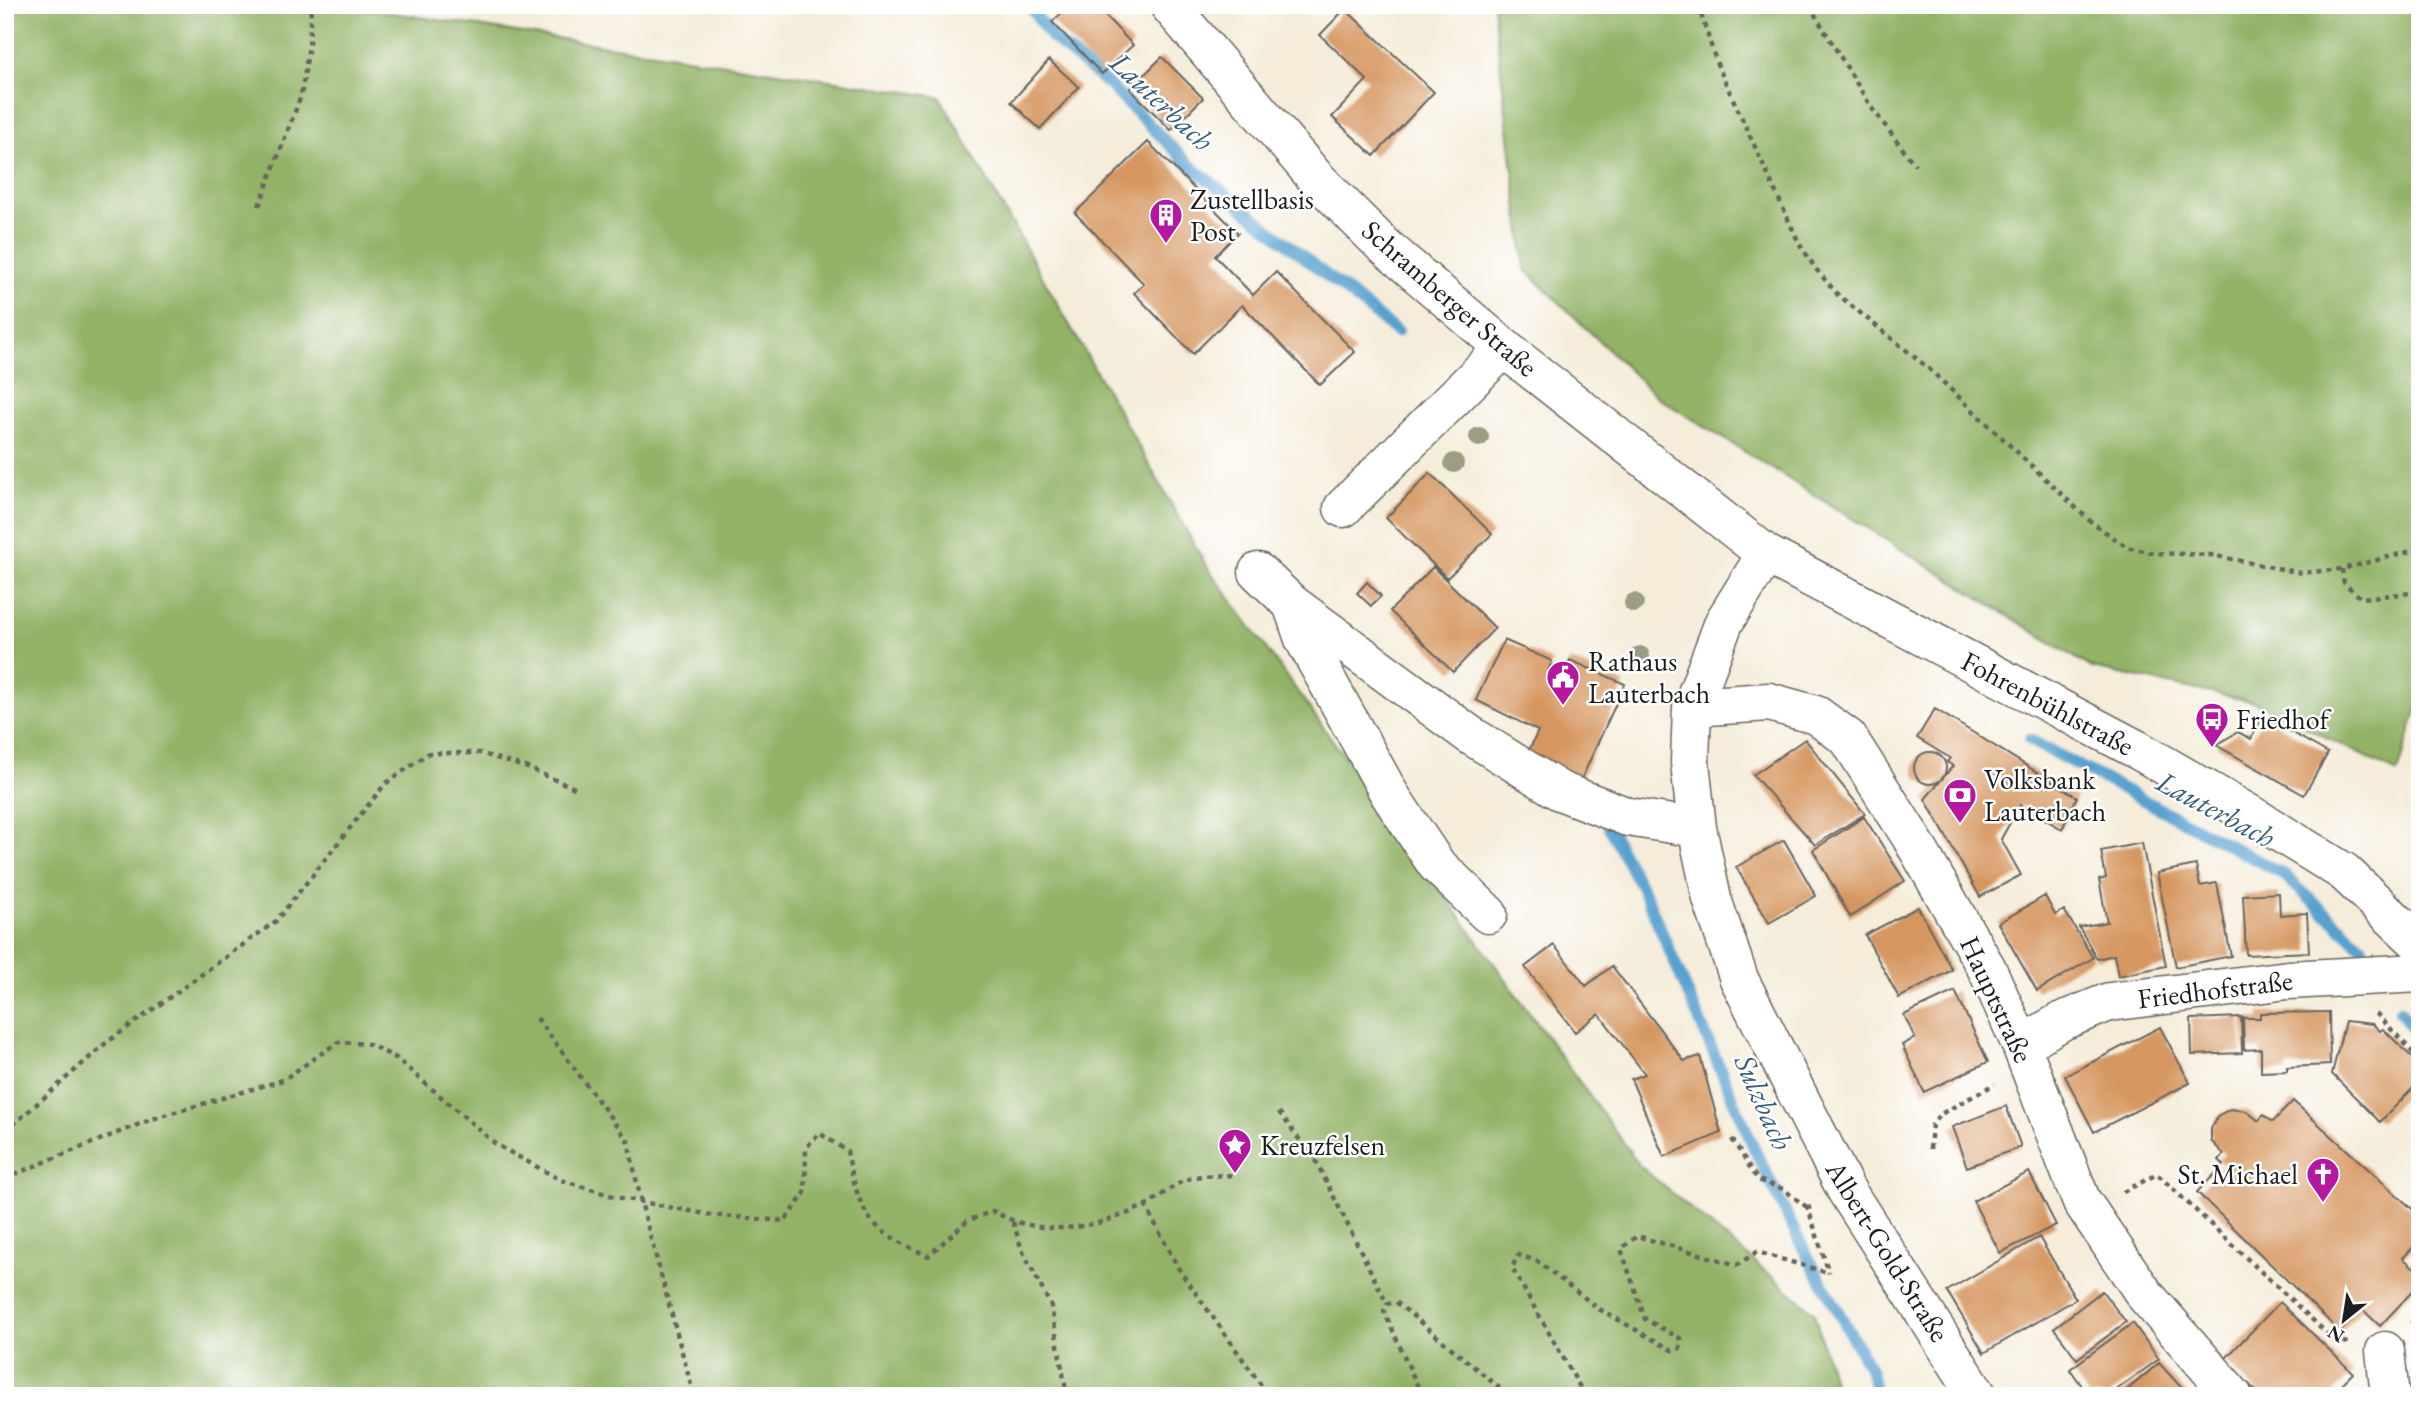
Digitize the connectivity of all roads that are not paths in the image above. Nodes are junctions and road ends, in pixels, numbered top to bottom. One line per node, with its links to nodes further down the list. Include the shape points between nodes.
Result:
1 (1169, 5): 2 (street, Schramberger Straße, via 1316,178 1382,244)
2 (1504, 348): 3 (street); 4 (street, Schramberger Straße)
3 (1343, 508)
4 (1766, 554): 7 (street, Albert-Gold-Straße, via 1724,622); 10 (street, Fohrenbühlstraße, via 2251,815 2343,872)
5 (1258, 572): 6 (street)
6 (1292, 604): 8 (street, via 1470,735 1560,791 1628,817); 9 (street, via 1304,639 1390,795 1436,864)
7 (1692, 706): 8 (street, Albert-Gold-Straße, via 1690,762); 12 (street, Hauptstraße, via 1769,702 1816,715 1848,738 1987,969)
8 (1697, 828): 14 (street, Albert-Gold-Straße, via 1712,899 1739,979 1846,1190)
9 (1488, 914)
10 (2420, 944)
11 (2420, 973): 12 (street, Friedhofstraße, via 2288,980 2109,1002 2062,1021)
12 (2021, 1045): 15 (street, Hauptstraße, via 2088,1210 2145,1295)
13 (2385, 1351): 16 (street)
14 (1978, 1396)
15 (2233, 1396)
16 (2390, 1396)

